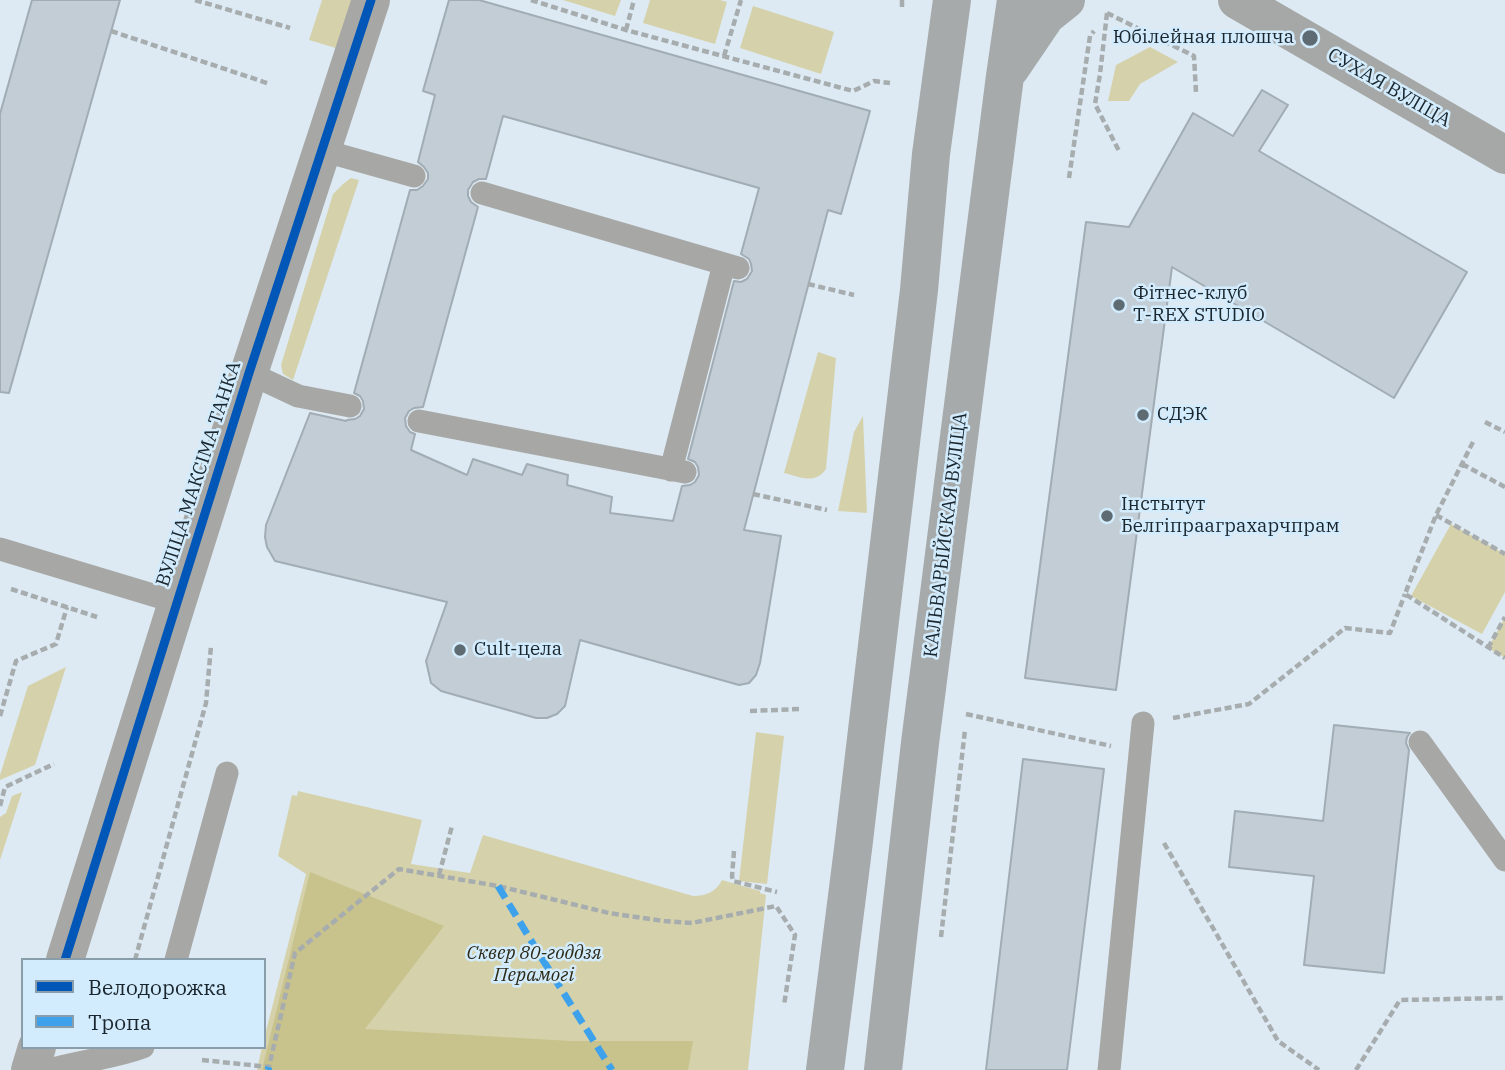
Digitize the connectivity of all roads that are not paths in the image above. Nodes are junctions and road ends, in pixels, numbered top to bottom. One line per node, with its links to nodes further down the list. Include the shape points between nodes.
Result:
1 (371, 0): 7 (street, ВУЛІЦА МАКСІМА ТАНКА)
2 (952, 0): 26 (main road)
3 (1016, 0): 6 (main road, КАЛЬВАРЫЙСКАЯ ВУЛІЦА)
4 (1066, 0): 6 (main road, via 1046,16)
5 (1237, 0): 8 (main road, СУХАЯ ВУЛІЦА)
6 (1005, 76): 27 (main road, КАЛЬВАРЫЙСКАЯ ВУЛІЦА)
7 (321, 150): 9 (lane); 11 (street, ВУЛІЦА МАКСІМА ТАНКА)
8 (1505, 155)
9 (414, 176)
10 (482, 194): 13 (lane, via 731,266 678,471)
11 (249, 373): 12 (lane, via 298,396); 15 (street, ВУЛІЦА МАКСІМА ТАНКА)
12 (350, 406)
13 (419, 421)
14 (0, 549): 15 (lane)
15 (176, 602): 20 (street, ВУЛІЦА МАКСІМА ТАНКА)
16 (1143, 723): 28 (lane)
17 (1420, 742): 19 (lane)
18 (227, 773): 21 (lane)
19 (1505, 860)
20 (66, 958)
21 (177, 958)
22 (36, 1049): 24 (street)
23 (138, 1049): 25 (lane)
24 (30, 1070)
25 (49, 1070)
26 (825, 1070)
27 (883, 1070)
28 (1109, 1070)

